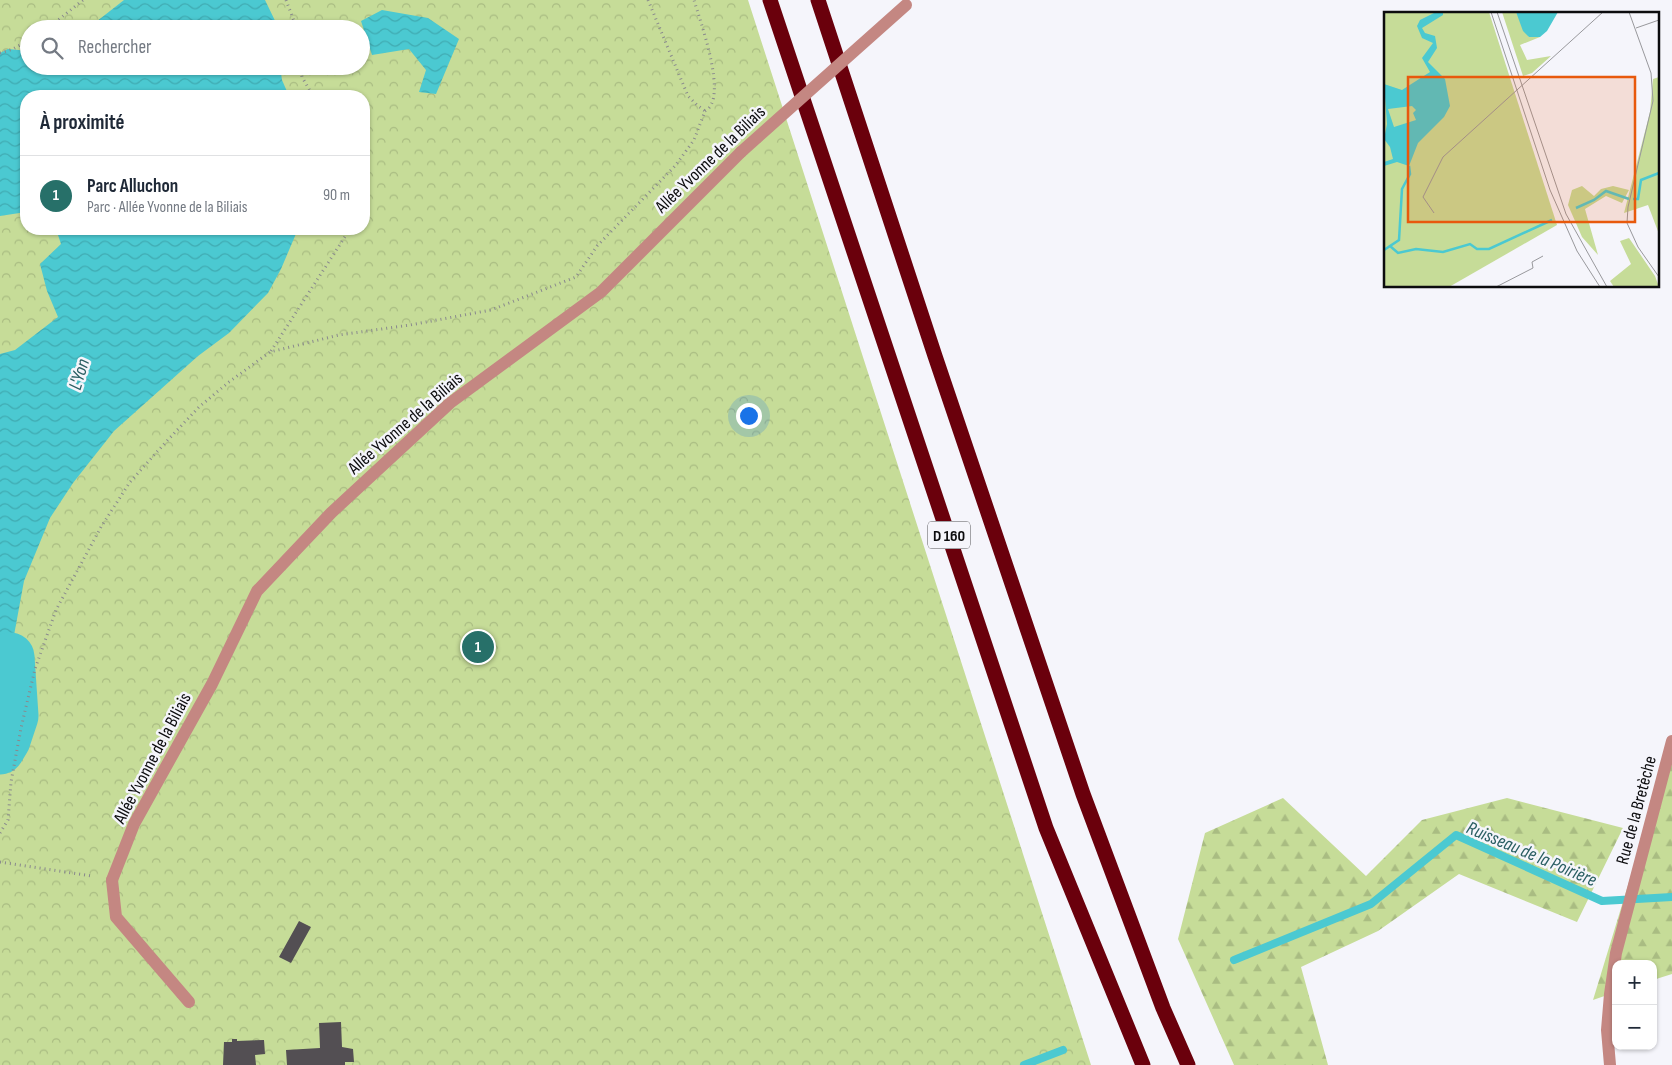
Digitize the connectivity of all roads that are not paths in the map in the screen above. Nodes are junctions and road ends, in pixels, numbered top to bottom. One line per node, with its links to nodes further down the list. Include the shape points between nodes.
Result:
1 (770, 0): 6 (highway, D 160, via 1046,828)
2 (818, 0): 7 (highway, D 160, via 934,356 1083,794 1163,1008)
3 (908, 2): 5 (street, Allée Yvonne de la Biliais, bridge, via 741,152 601,292 450,403 331,513 257,590 212,684 134,824 112,880 116,918)
4 (1672, 741): 8 (street, Rue de la Bretèche, via 1616,952 1607,1030)
5 (189, 1002)
6 (1143, 1065)
7 (1188, 1065)
8 (1610, 1065)

